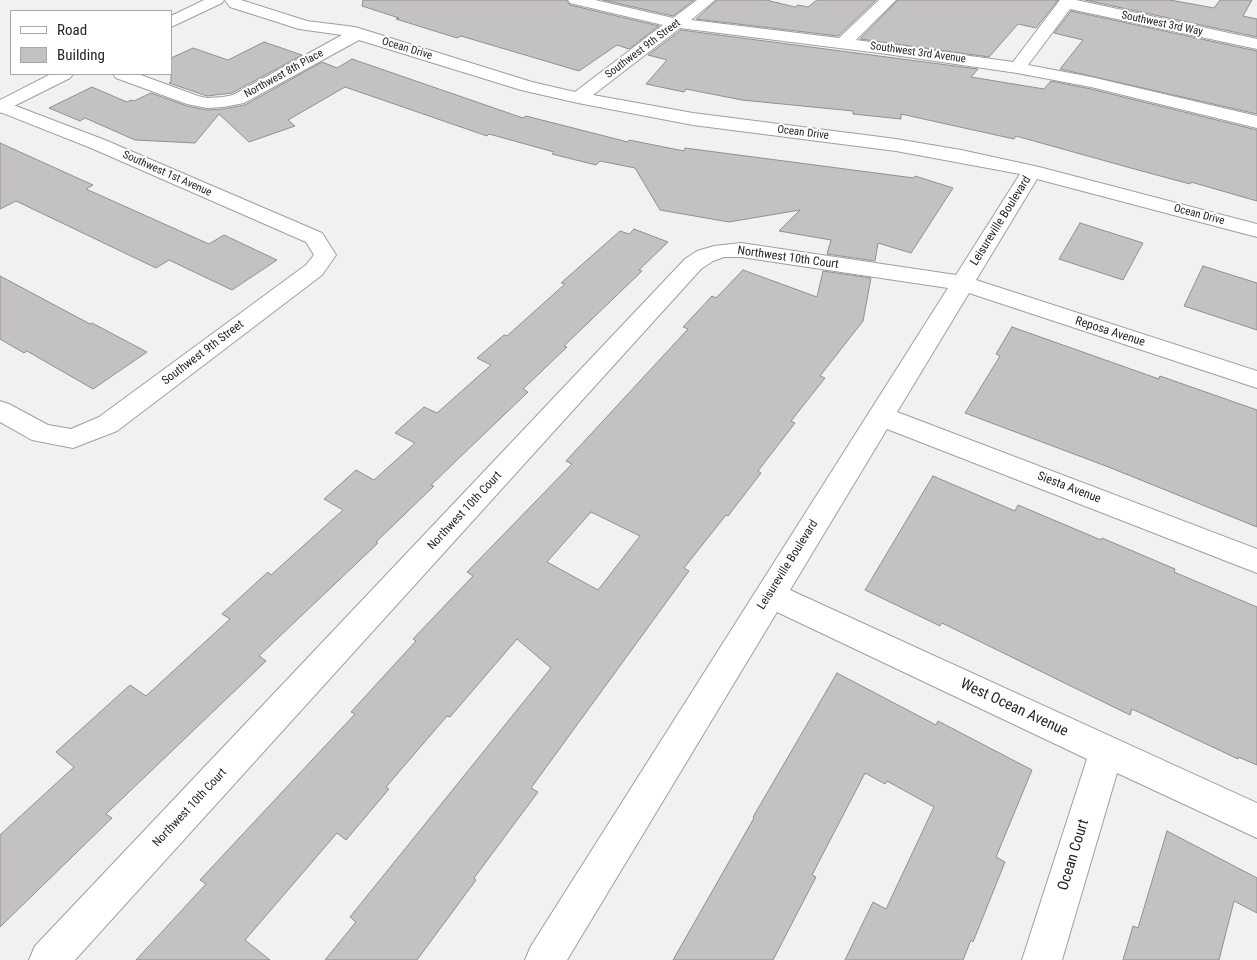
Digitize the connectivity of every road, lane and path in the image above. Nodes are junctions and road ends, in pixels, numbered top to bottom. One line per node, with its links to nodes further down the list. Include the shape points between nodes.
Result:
1 (216, 0): 8 (street)
2 (233, 0): 10 (street, Ocean Drive, via 236,4 305,26)
3 (270, 0): 10 (street, Ocean Drive, via 344,24)
4 (576, 0): 9 (street, Southwest 3rd Avenue)
5 (707, 0): 9 (street, Southwest 9th Street)
6 (888, 0): 11 (street)
7 (1067, 1): 12 (street, Southwest 3rd Way); 13 (street)
8 (172, 22)
9 (676, 24): 11 (street, Southwest 3rd Avenue); 16 (street, Southwest 9th Street)
10 (353, 32): 15 (street, Northwest 8th Place, via 238,99 223,102 193,100); 16 (street, Ocean Drive, via 526,86)
11 (843, 44): 13 (street, Southwest 3rd Avenue)
12 (1257, 44)
13 (1017, 68): 18 (street, Southwest 3rd Avenue)
14 (62, 75): 17 (street)
15 (125, 75)
16 (578, 98): 19 (street, Ocean Drive, via 693,118 896,145)
17 (0, 106): 21 (street, Southwest 1st Avenue, via 98,144 314,238)
18 (1257, 122)
19 (1032, 171): 20 (street, Ocean Drive); 22 (street, Leisureville Boulevard)
20 (1257, 231)
21 (325, 255): 24 (street, Southwest 9th Street, via 314,270 108,424 73,439 40,433)
22 (963, 283): 23 (street, Reposa Avenue); 25 (street, Leisureville Boulevard); 30 (street, Northwest 10th Court, via 741,250 722,251 693,264)
23 (1257, 380)
24 (0, 410)
25 (880, 416): 26 (street, Siesta Avenue); 27 (street, Leisureville Boulevard)
26 (1257, 560)
27 (770, 595): 28 (street, West Ocean Avenue); 31 (street, Leisureville Boulevard)
28 (1106, 750): 29 (street, West Ocean Avenue); 32 (street, Ocean Court)
29 (1257, 821)
30 (50, 960)
31 (545, 960)
32 (1042, 960)

